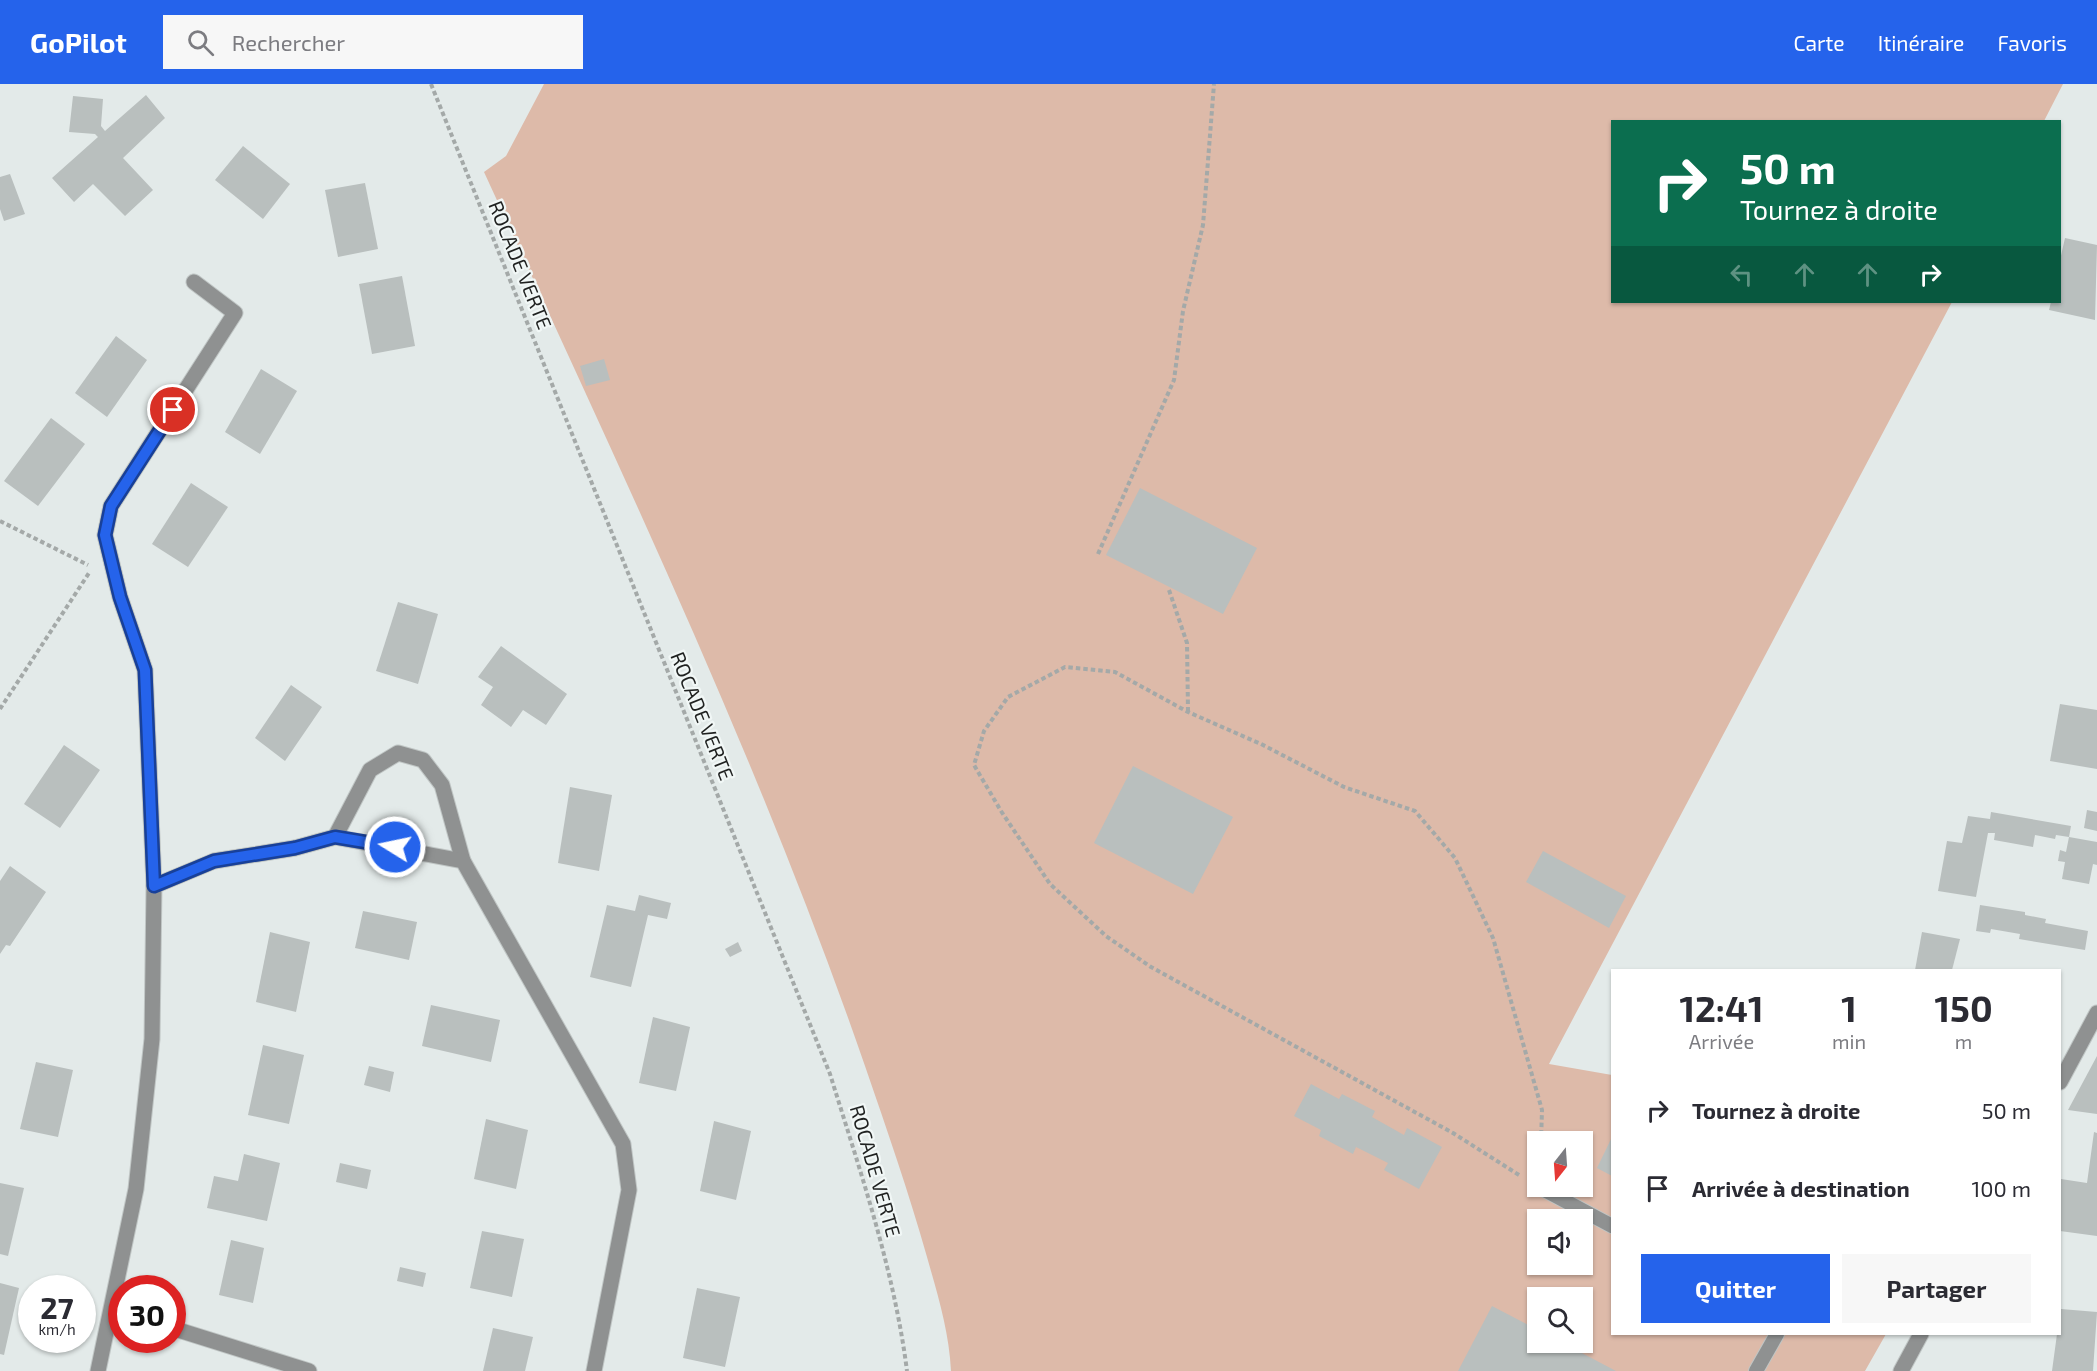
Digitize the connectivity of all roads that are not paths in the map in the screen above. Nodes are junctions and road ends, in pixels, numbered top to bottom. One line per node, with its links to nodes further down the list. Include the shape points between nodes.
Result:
1 (194, 282): 4 (street, via 235,313 111,506 105,535 120,597 145,670)
2 (335, 837): 3 (street); 3 (street, via 370,770 398,753 423,760 442,785); 4 (street, via 295,848 214,861)
3 (463, 861): 16 (street, via 623,1144 629,1190)
4 (154, 886): 9 (street, via 152,1039)
5 (2097, 1013): 6 (street)
6 (2061, 1080)
7 (1558, 1197): 8 (lane)
8 (1611, 1225)
9 (123, 1275)
10 (186, 1332): 15 (street)
11 (1776, 1335): 17 (lane)
12 (1920, 1335): 18 (street)
13 (108, 1342): 14 (street)
14 (98, 1371)
15 (309, 1371)
16 (594, 1371)
17 (1756, 1371)
18 (1901, 1371)

